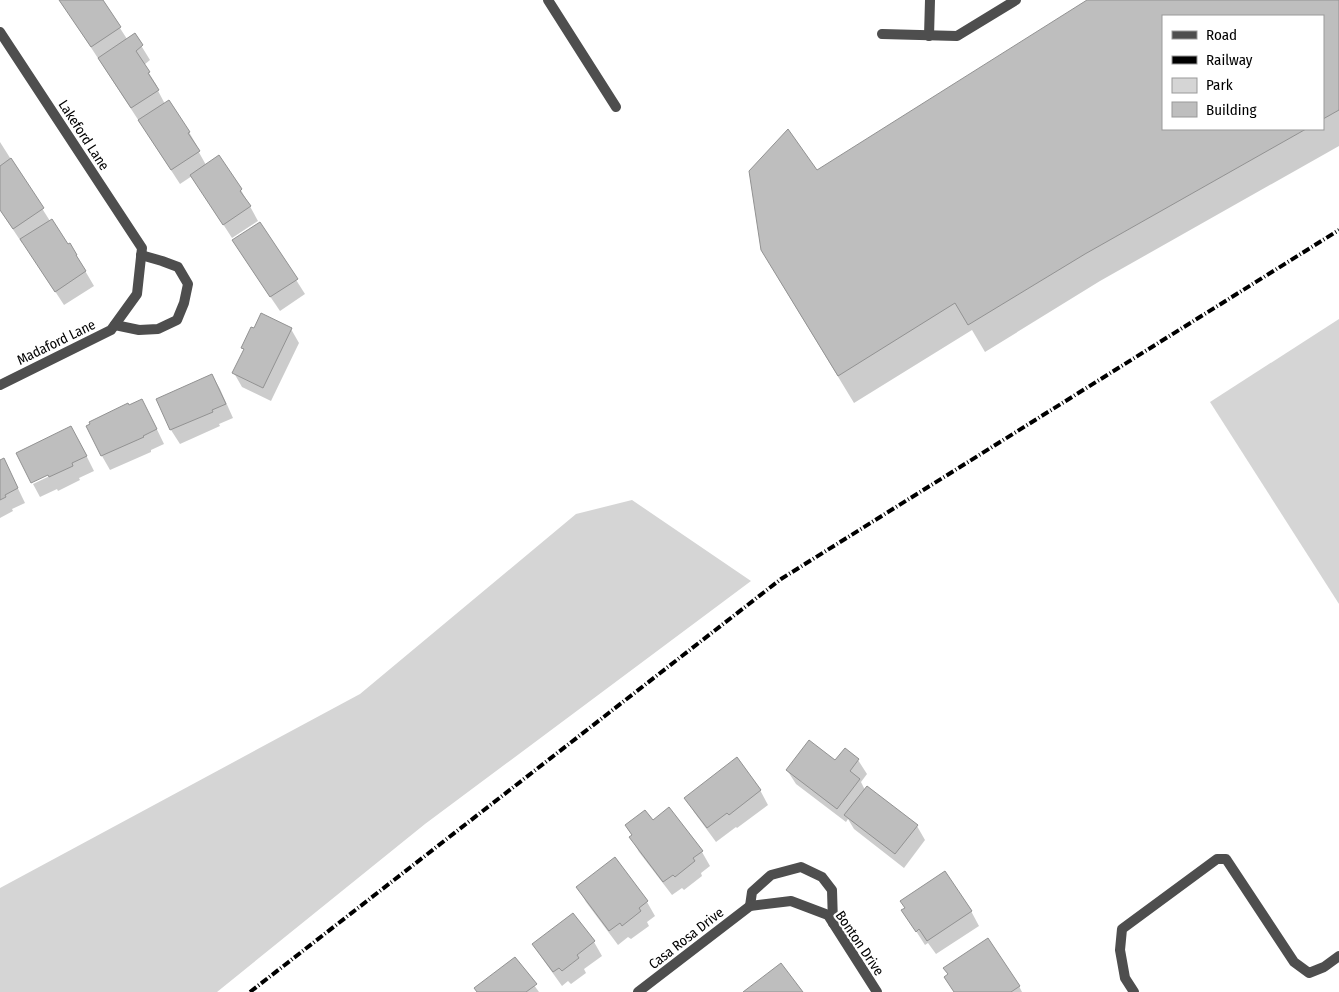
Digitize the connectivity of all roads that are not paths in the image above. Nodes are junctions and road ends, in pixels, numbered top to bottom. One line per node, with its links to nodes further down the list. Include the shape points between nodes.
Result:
1 (548, 0): 7 (street)
2 (930, 0): 6 (street)
3 (1016, 0): 6 (street, via 957,36)
4 (0, 32): 8 (street, Lakeford Lane, via 142,248)
5 (882, 34): 6 (street)
6 (929, 36)
7 (616, 107)
8 (141, 255): 9 (street, Lakeford Lane); 10 (street, via 178,267 188,284 184,303 176,320 158,330)
9 (137, 294): 10 (street, Madaford Lane)
10 (115, 325): 11 (street, Madaford Lane, via 112,330)
11 (0, 385)
12 (750, 906): 13 (street, Bonton Drive, via 791,901 828,916); 13 (street, Casa Rosa Drive, via 752,892 771,875 800,867 822,877 832,890); 15 (street, Casa Rosa Drive)
13 (832, 924): 16 (street, Bonton Drive)
14 (1339, 956): 17 (street, via 1309,973 1294,962 1226,859 1217,858 1122,929 1120,950 1125,978)
15 (638, 992)
16 (877, 992)
17 (1134, 992)

